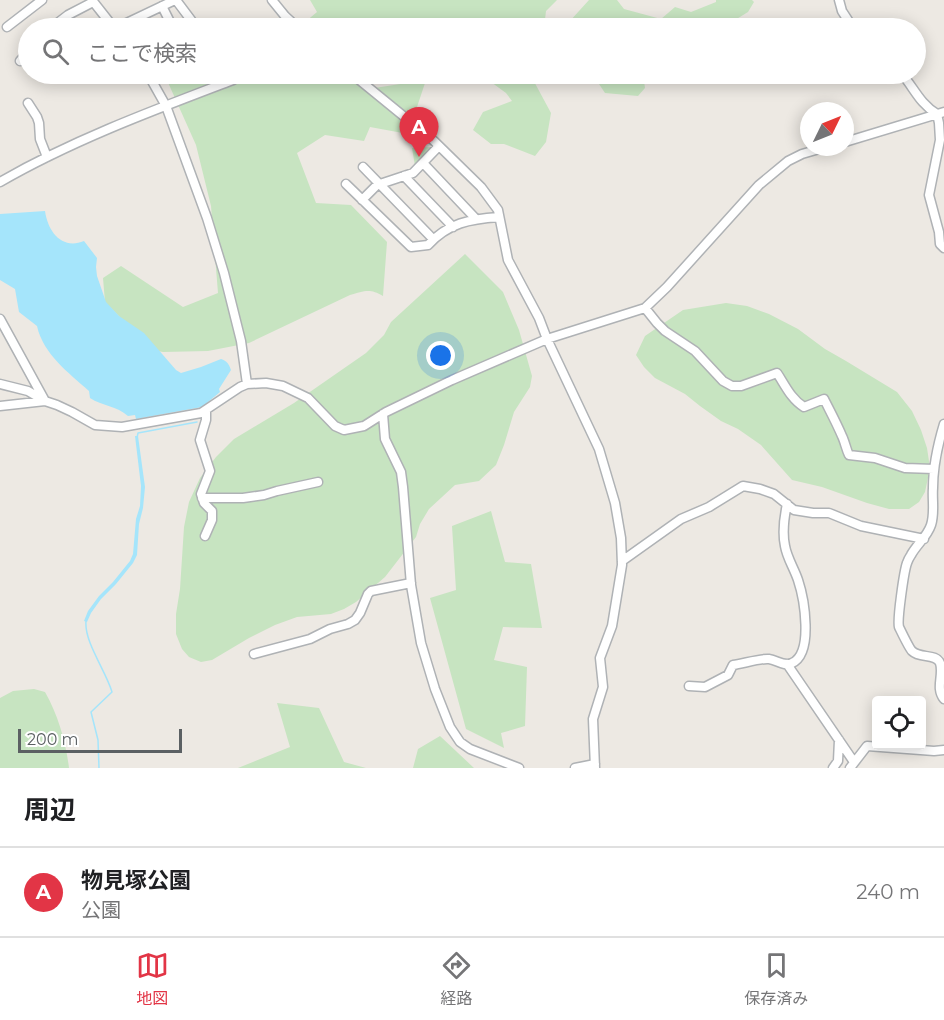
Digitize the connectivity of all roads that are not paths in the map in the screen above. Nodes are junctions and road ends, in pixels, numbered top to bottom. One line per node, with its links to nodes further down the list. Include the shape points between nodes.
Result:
1 (42, 0): 7 (street)
2 (176, 0): 6 (street); 12 (street)
3 (272, 0): 13 (street)
4 (839, 0): 14 (street)
5 (93, 1): 8 (street); 9 (street)
6 (162, 6): 10 (street); 11 (street)
7 (19, 18)
8 (64, 18)
9 (107, 18)
10 (136, 18)
11 (167, 18)
12 (190, 18)
13 (287, 18)
14 (846, 18)
15 (18, 19): 16 (street)
16 (8, 27)
17 (153, 84): 22 (street)
18 (215, 84): 22 (street)
19 (364, 84): 25 (street)
20 (909, 84): 23 (street, via 928,109)
21 (28, 102): 27 (street, via 37,117)
22 (165, 106): 27 (street); 44 (street, via 224,273)
23 (940, 113): 24 (street); 39 (street, via 940,140 929,195)
24 (854, 139)
25 (439, 146): 28 (street); 35 (street, via 481,187)
26 (800, 155): 40 (street, via 759,185)
27 (47, 157): 31 (street)
28 (423, 163): 30 (street); 36 (street)
29 (363, 167): 33 (street)
30 (404, 176): 33 (street); 37 (street)
31 (0, 182)
32 (346, 184): 34 (street)
33 (380, 184): 34 (street); 38 (street)
34 (362, 200): 38 (street, via 411,247 428,245)
35 (499, 217): 36 (street); 42 (street, via 508,260)
36 (476, 219): 37 (street)
37 (453, 227): 38 (street)
38 (433, 239)
39 (944, 248)
40 (645, 308): 42 (street); 50 (street, via 665,331 695,351 732,386 777,374 791,396 804,407 825,399 849,455 905,468)
41 (1, 322): 45 (street)
42 (547, 339): 48 (street); 56 (street, via 599,449 615,503)
43 (0, 384): 45 (street, via 28,391)
44 (247, 384): 47 (street); 48 (street, via 283,386 308,398 344,430 364,426)
45 (45, 401): 46 (street); 47 (street, via 95,425 111,427)
46 (0, 406)
47 (206, 410): 52 (street, via 200,440 210,471)
48 (383, 414): 57 (street, via 385,439 404,487)
49 (944, 424): 50 (street)
50 (934, 470): 55 (street, via 933,518)
51 (318, 482): 52 (street, via 243,498)
52 (202, 498): 54 (street, via 212,511)
53 (787, 504): 55 (street, via 794,510 830,513 861,526); 56 (street, via 774,494 743,486 681,519); 59 (street, via 785,548 798,579 806,627 799,656)
54 (205, 536)
55 (924, 539): 61 (street, via 906,564 898,624 912,651 934,657 940,663)
56 (622, 561): 65 (street, via 612,626 600,658 603,687 593,719)
57 (411, 583): 58 (street, via 371,591 360,613 348,624); 66 (street, via 421,643 450,727 470,749)
58 (254, 654)
59 (787, 664): 60 (street, via 769,659 733,665 728,675 705,687); 62 (street)
60 (689, 686)
61 (944, 699)
62 (838, 740): 64 (street); 68 (street, via 838,761)
63 (944, 750): 64 (street, via 867,746)
64 (852, 765)
65 (595, 766): 67 (street)
66 (519, 768)
67 (575, 768)
68 (833, 768)

